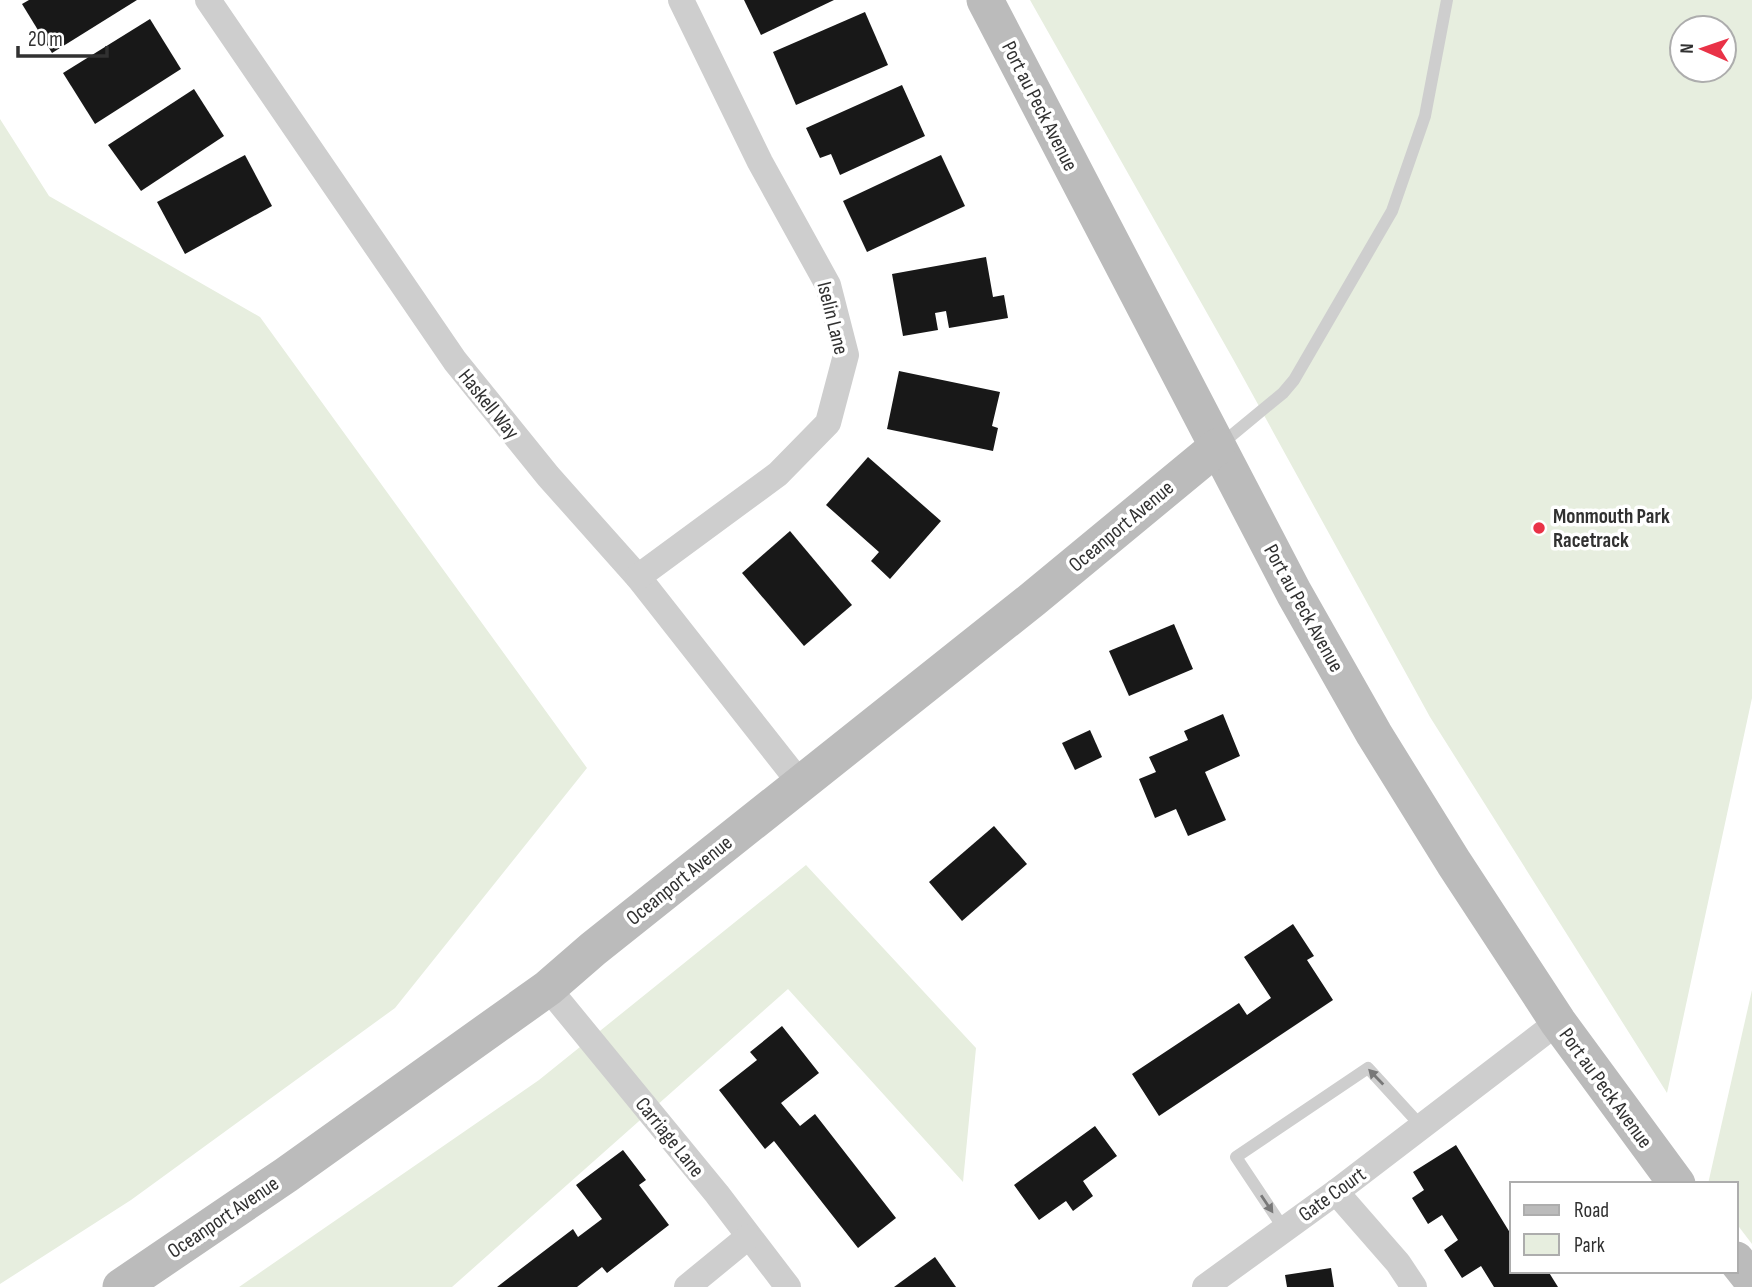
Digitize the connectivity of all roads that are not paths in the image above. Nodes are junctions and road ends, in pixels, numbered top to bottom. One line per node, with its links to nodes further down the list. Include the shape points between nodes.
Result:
1 (208, 0): 6 (street, Haskell Way, via 455,361)
2 (681, 0): 6 (street, Iselin Lane, via 760,162 828,285 846,355 828,423 778,474)
3 (985, 0): 5 (street, Port au Peck Avenue)
4 (1447, 0): 5 (lane, via 1425,116 1392,211 1294,380)
5 (1217, 447): 7 (street, Oceanport Avenue); 9 (street, Port au Peck Avenue, via 1374,734)
6 (638, 577): 7 (street, Haskell Way)
7 (800, 783): 8 (street, Oceanport Avenue)
8 (548, 988): 14 (street, Carriage Lane); 17 (street, Oceanport Avenue)
9 (1558, 1022): 10 (street, Gate Court); 11 (street, Port au Peck Avenue)
10 (1422, 1126): 12 (street, Gate Court); 13 (lane, one-way to 13, via 1368,1068 1236,1157)
11 (1676, 1182)
12 (1336, 1192): 13 (street, Gate Court); 21 (street)
13 (1284, 1228): 20 (street, Gate Court)
14 (748, 1237): 18 (street); 19 (street, Carriage Lane)
15 (1738, 1262): 16 (street)
16 (1752, 1280)
17 (121, 1287)
18 (687, 1287)
19 (788, 1287)
20 (1205, 1287)
21 (1414, 1287)

